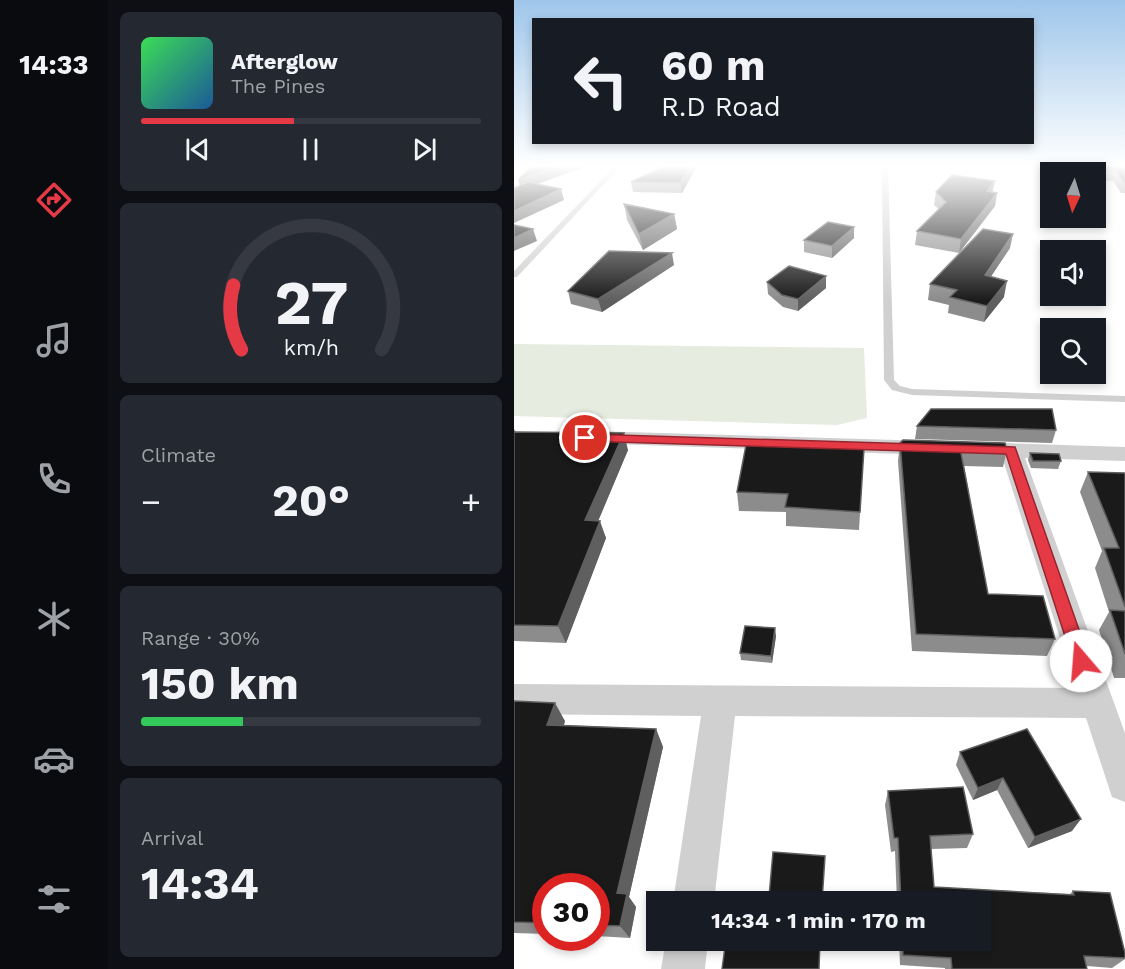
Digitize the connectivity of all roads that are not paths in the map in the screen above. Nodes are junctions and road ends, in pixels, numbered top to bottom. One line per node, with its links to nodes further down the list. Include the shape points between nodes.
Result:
1 (575, 211): 3 (lane)
2 (886, 211): 4 (lane, via 889,380 896,387 912,392)
3 (514, 275)
4 (1124, 399)
5 (573, 438): 6 (street)
6 (1011, 450): 7 (street); 10 (street)
7 (1124, 454)
8 (514, 699): 9 (street)
9 (720, 700): 10 (street); 12 (street)
10 (1096, 703): 11 (street)
11 (1124, 784)
12 (694, 891)
13 (686, 951): 14 (street)
14 (684, 969)

